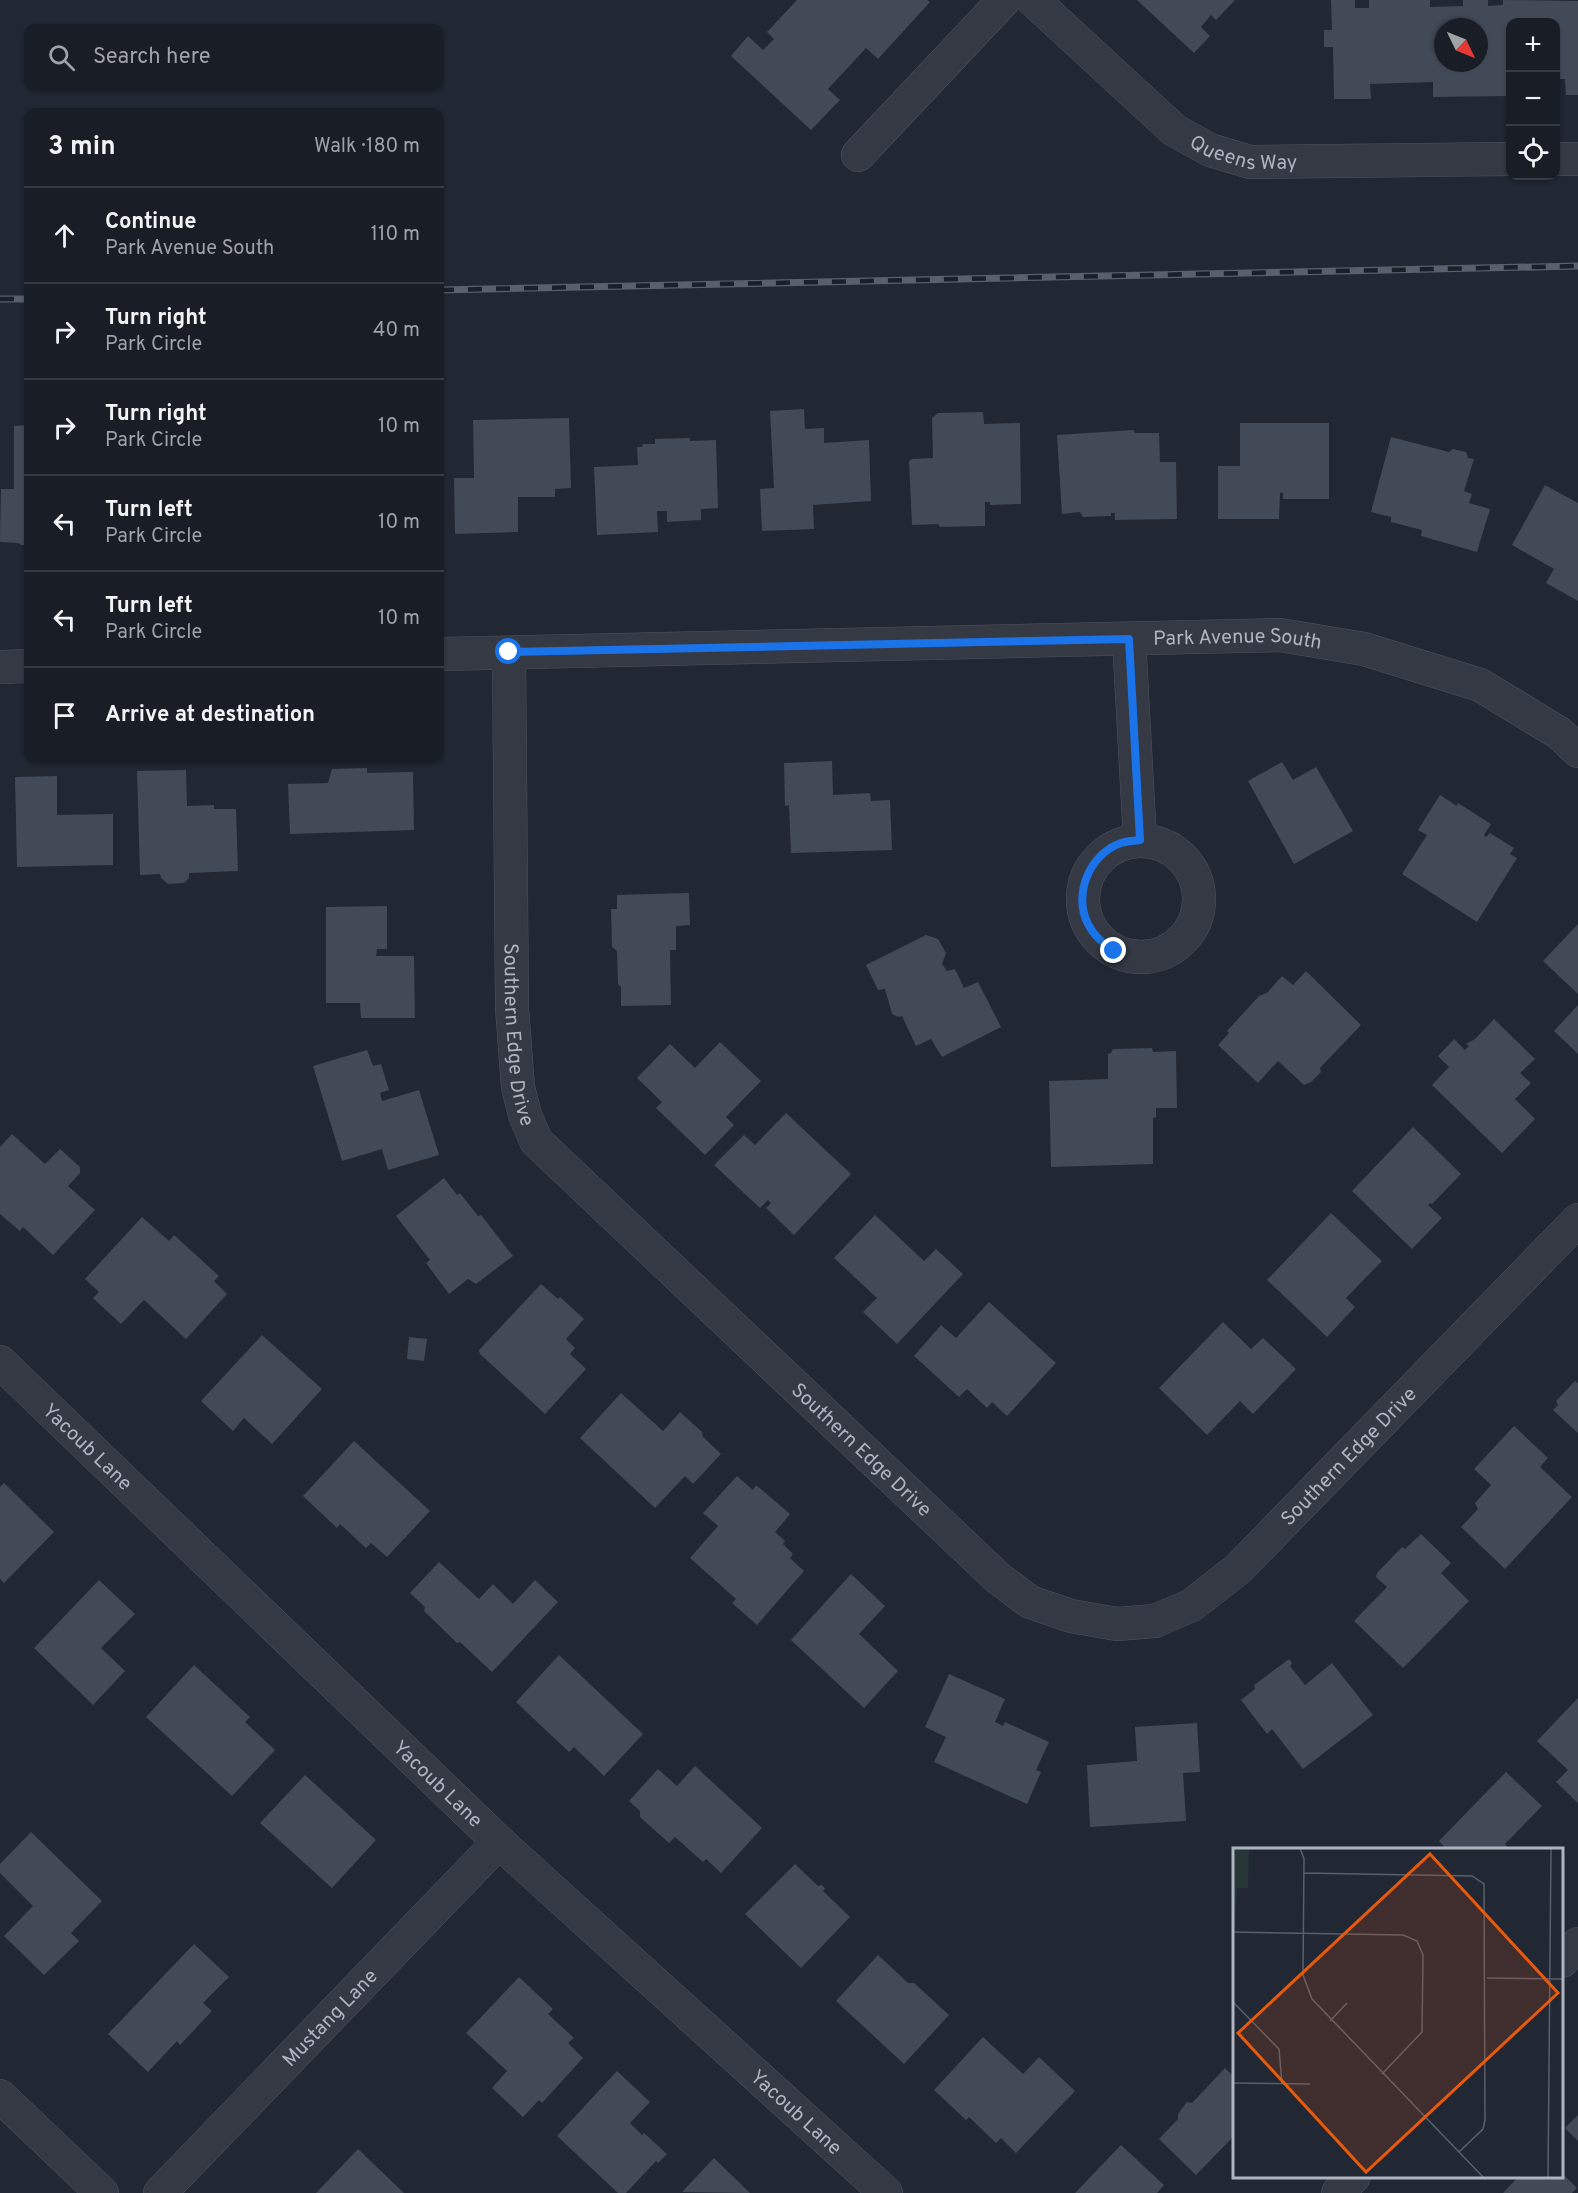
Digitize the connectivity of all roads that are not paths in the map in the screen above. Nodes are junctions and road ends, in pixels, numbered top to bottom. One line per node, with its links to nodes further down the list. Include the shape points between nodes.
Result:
1 (1004, 0): 3 (street)
2 (1032, 0): 4 (street, Queens Way, via 1174,130 1210,150 1250,162)
3 (858, 155)
4 (1506, 159)
5 (1560, 159): 6 (street)
6 (1578, 159)
7 (1129, 639): 8 (street, Park Avenue South); 12 (street, Park Avenue South, via 1280,635 1364,649 1480,686 1559,733); 13 (street)
8 (509, 652): 9 (street, Park Avenue South); 14 (street, Southern Edge Drive, via 512,1008 518,1087 536,1141 998,1578 1030,1602 1071,1616 1117,1624 1155,1621 1192,1605 1239,1568)
9 (444, 654)
10 (24, 666): 11 (street)
11 (0, 667)
12 (1578, 751)
13 (1140, 840)
14 (1578, 1220)
15 (0, 1362): 16 (street, Yacoub Lane)
16 (499, 1842): 22 (street, Mustang Lane); 23 (street, Yacoub Lane)
17 (1578, 1944): 18 (street)
18 (1563, 1960)
19 (0, 2096): 21 (street)
20 (1352, 2178): 24 (street)
21 (102, 2193)
22 (160, 2193)
23 (886, 2193)
24 (1338, 2193)

